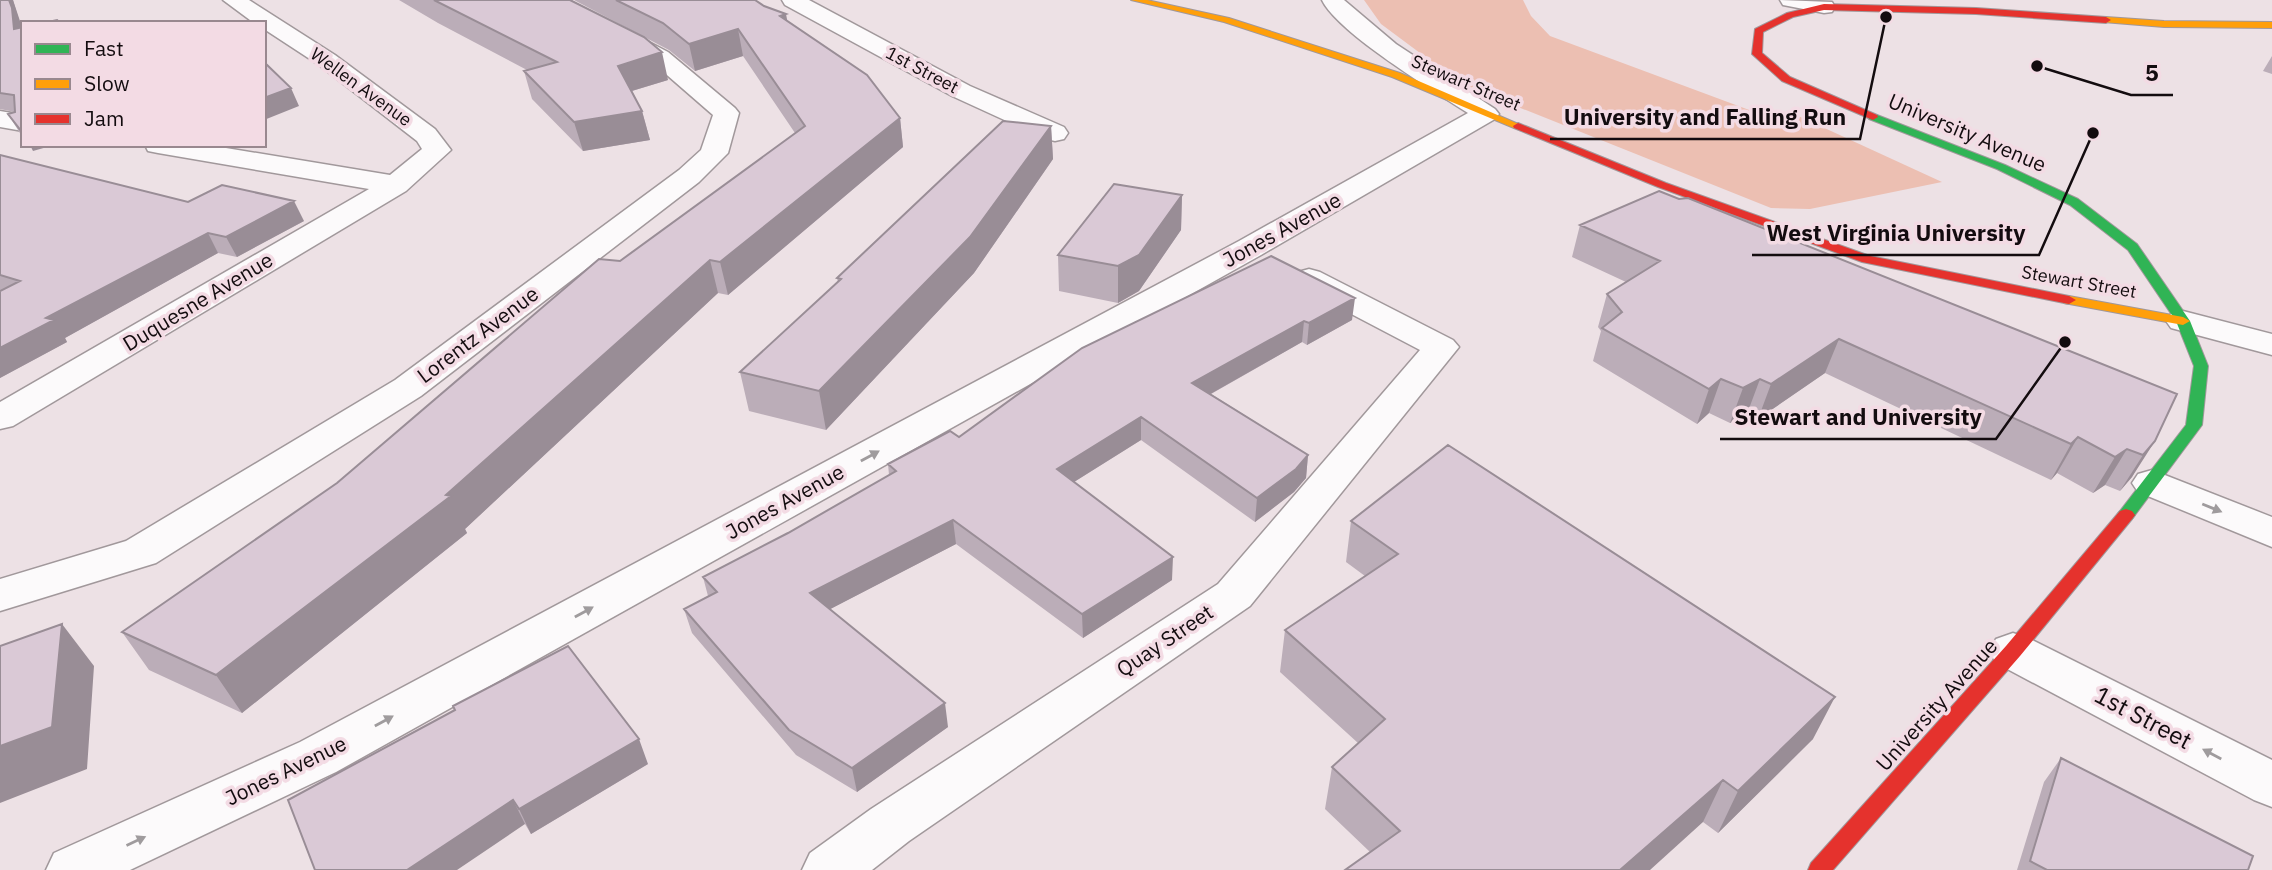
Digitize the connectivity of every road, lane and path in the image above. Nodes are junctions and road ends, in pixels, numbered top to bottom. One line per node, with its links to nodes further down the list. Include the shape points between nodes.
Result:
1 (234, 0): 14 (street, Wellen Avenue, via 327,60 426,135 437,150)
2 (552, 0): 21 (street, Lorentz Avenue, via 660,57 726,113 714,153 408,388 141,552)
3 (793, 0): 12 (street, 1st Street, via 961,91)
4 (1135, 0): 9 (street, Stewart Street, via 1226,20 1307,45 1396,75)
5 (1333, 0): 9 (street, via 1388,50)
6 (1791, 0): 7 (street)
7 (1824, 7): 8 (street, University Avenue); 16 (street, University Avenue, via 1790,15 1758,31 1757,54 1786,79 1827,99 1956,149 2074,202 2133,247)
8 (2272, 25)
9 (1486, 114): 15 (street, Jones Avenue); 16 (street, Stewart Street, via 1749,219 1867,259)
10 (0, 119): 11 (street)
11 (21, 123)
12 (1055, 133)
13 (170, 147): 14 (street)
14 (396, 185): 18 (street, Duquesne Avenue)
15 (1250, 248): 24 (street, Jones Avenue, one-way to 15, via 318,757); 25 (street, Quay Street, via 1441,347 1234,595)
16 (2183, 321): 17 (street); 19 (street, University Avenue, via 2201,366 2194,425)
17 (2272, 345)
18 (0, 418)
19 (2152, 483): 20 (street, one-way to 20); 22 (street, University Avenue)
20 (2272, 533)
21 (0, 595)
22 (2013, 651): 23 (street, 1st Street, one-way to 22); 26 (street, University Avenue)
23 (2272, 785)
24 (74, 870)
25 (830, 870)
26 (1819, 870)

